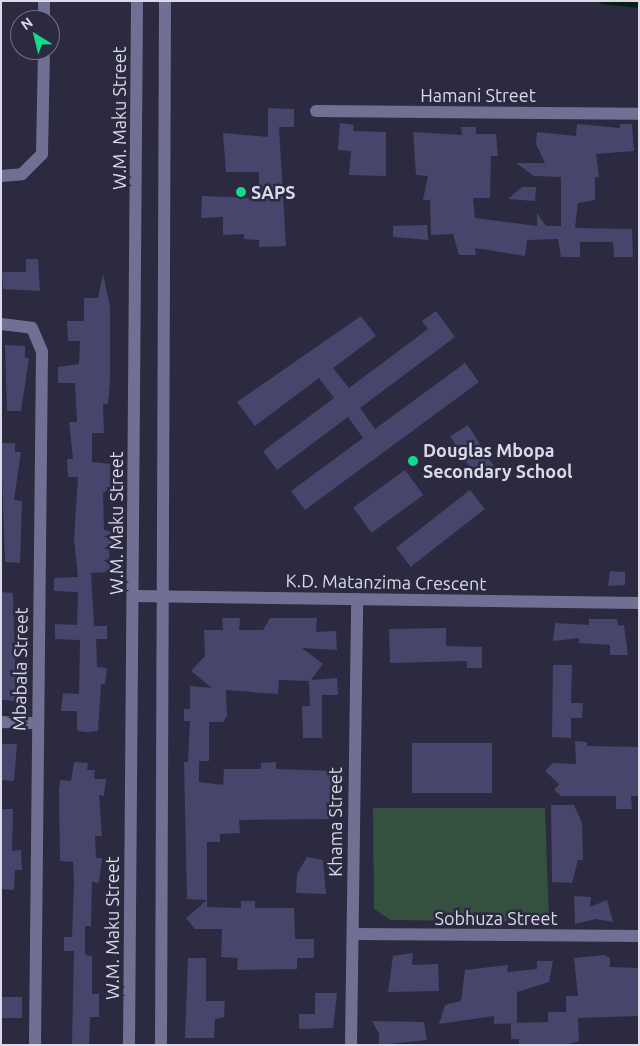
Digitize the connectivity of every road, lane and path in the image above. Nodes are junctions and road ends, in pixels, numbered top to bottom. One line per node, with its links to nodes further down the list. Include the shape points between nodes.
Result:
1 (137, 1): 8 (street, W.M. Maku Street)
2 (165, 1): 9 (street)
3 (44, 60): 6 (street, via 42,154 22,174)
4 (316, 111): 5 (street, Hamani Street)
5 (639, 114)
6 (1, 176)
7 (1, 324): 13 (street, Mbabala Street, via 32,328 42,352)
8 (133, 596): 9 (street, K.D. Matanzima Crescent); 17 (street, W.M. Maku Street)
9 (165, 596): 10 (street, K.D. Matanzima Crescent); 18 (street)
10 (358, 599): 11 (street, K.D. Matanzima Crescent); 14 (street, Khama Street)
11 (639, 603)
12 (1, 722): 13 (street)
13 (36, 723): 16 (street, Mbabala Street)
14 (353, 934): 15 (street, Sobhuza Street); 19 (street, Khama Street)
15 (639, 936)
16 (35, 1045)
17 (129, 1045)
18 (161, 1045)
19 (351, 1045)

